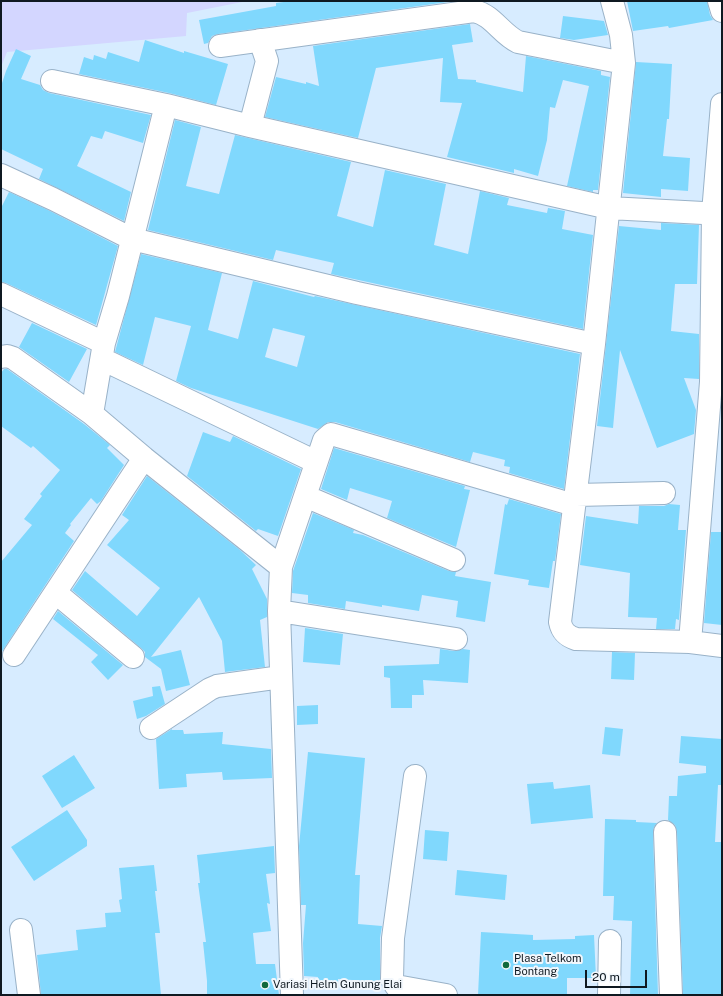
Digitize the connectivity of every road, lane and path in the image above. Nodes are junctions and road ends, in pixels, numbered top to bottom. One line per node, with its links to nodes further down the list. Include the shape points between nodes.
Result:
1 (612, 1): 6 (street, via 621,35)
2 (719, 1): 3 (street)
3 (722, 11)
4 (260, 40): 5 (street); 6 (street, via 474,11 487,16 506,35 518,42); 10 (street, via 266,67)
5 (220, 46)
6 (624, 63): 12 (street)
7 (52, 81): 9 (street)
8 (722, 104): 13 (street)
9 (166, 105): 10 (street); 14 (street)
10 (250, 126): 12 (street)
11 (1, 175): 14 (street)
12 (609, 208): 13 (street); 16 (street)
13 (717, 214): 30 (street, via 711,382)
14 (132, 239): 16 (street); 17 (street)
15 (1, 294): 17 (street)
16 (594, 344): 24 (street)
17 (103, 351): 19 (street); 21 (street)
18 (1, 357): 19 (street, via 13,358)
19 (92, 414): 20 (street)
20 (144, 458): 26 (street); 27 (street)
21 (316, 462): 23 (street); 24 (street, via 324,440 331,434)
22 (664, 493): 24 (street)
23 (305, 496): 25 (street); 26 (street)
24 (575, 500): 30 (street, via 560,622 565,634 576,639)
25 (454, 560)
26 (281, 566): 28 (street)
27 (56, 593): 32 (street); 33 (street)
28 (279, 611): 29 (street); 34 (street)
29 (456, 639)
30 (690, 642): 31 (street)
31 (722, 646)
32 (14, 655)
33 (133, 657)
34 (281, 677): 35 (street, via 217,686); 41 (street)
35 (151, 728)
36 (415, 776): 42 (street, via 393,938 392,978 396,986)
37 (665, 832): 44 (street)
38 (21, 930): 40 (street)
39 (610, 941): 43 (street)
40 (29, 995)
41 (292, 995)
42 (446, 995)
43 (609, 995)
44 (671, 995)

